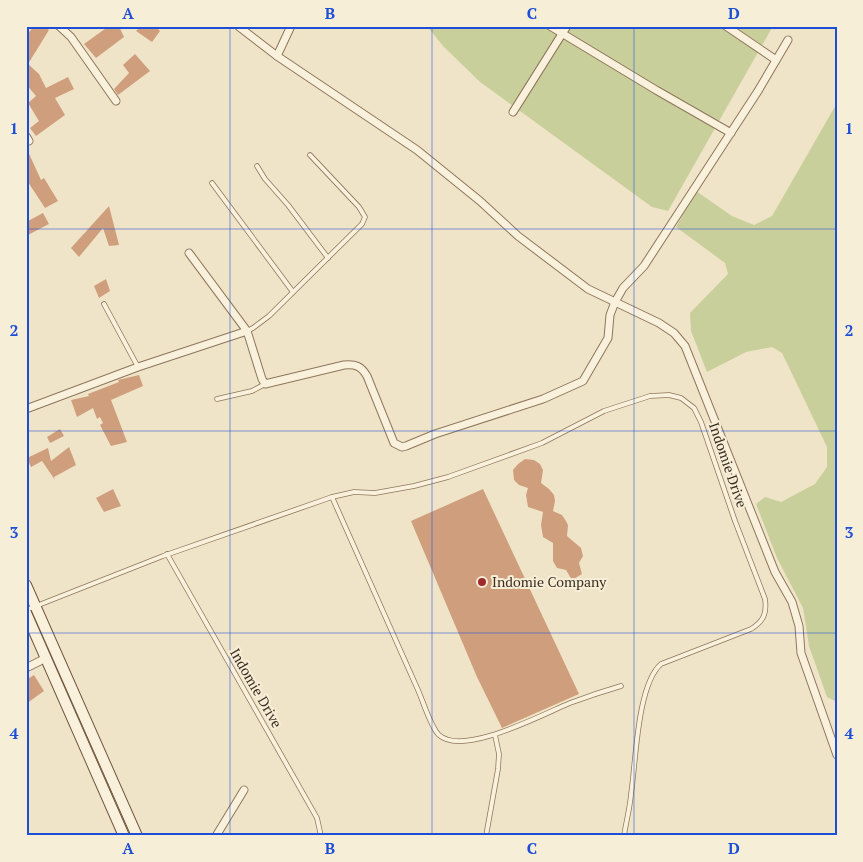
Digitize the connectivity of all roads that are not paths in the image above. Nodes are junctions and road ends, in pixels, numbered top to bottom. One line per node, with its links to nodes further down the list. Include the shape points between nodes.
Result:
1 (59, 26): 11 (street, via 71,37)
2 (238, 26): 9 (street)
3 (291, 26): 9 (street)
4 (550, 26): 7 (street)
5 (567, 26): 7 (street)
6 (726, 26): 10 (street)
7 (563, 34): 12 (street); 13 (street)
8 (788, 40): 10 (street)
9 (277, 56): 20 (street, via 417,150 480,200 518,236 588,289)
10 (776, 60): 13 (street)
11 (116, 100)
12 (513, 112)
13 (731, 133): 20 (street, via 644,266 623,288)
14 (310, 155): 18 (lane, via 365,217)
15 (257, 166): 18 (lane)
16 (212, 183): 19 (lane)
17 (189, 253): 22 (street)
18 (328, 258): 19 (lane)
19 (293, 292): 22 (lane, via 267,319)
20 (615, 302): 24 (street, via 608,338 583,381 543,399 402,447 394,442 367,376 356,364); 36 (street, via 659,323 685,346 775,572 792,602 799,626 801,653)
21 (104, 304): 23 (lane)
22 (246, 331): 23 (street); 24 (street)
23 (138, 367): 26 (street)
24 (265, 384): 25 (lane, via 252,391)
25 (218, 399)
26 (26, 409)
27 (332, 497): 28 (lane, Indomie Drive); 35 (lane, via 432,726 448,740); 43 (lane, Indomie Drive, via 354,492 375,493 448,477 542,443 604,411 650,396 681,398 694,408 765,599 765,615 751,628 661,664 652,674 636,740)
28 (167, 554): 30 (lane, Indomie Drive); 41 (lane, Indomie Drive, via 315,814)
29 (26, 585): 30 (main road)
30 (36, 605): 31 (lane, Indomie Drive); 39 (main road)
31 (26, 611): 32 (main road)
32 (46, 658): 33 (street); 38 (main road)
33 (26, 668)
34 (621, 686): 35 (lane, via 574,701)
35 (495, 735): 42 (lane, via 498,769)
36 (837, 755)
37 (244, 790): 40 (street)
38 (124, 836)
39 (137, 836)
40 (216, 836)
41 (321, 836)
42 (486, 836)
43 (624, 836)

